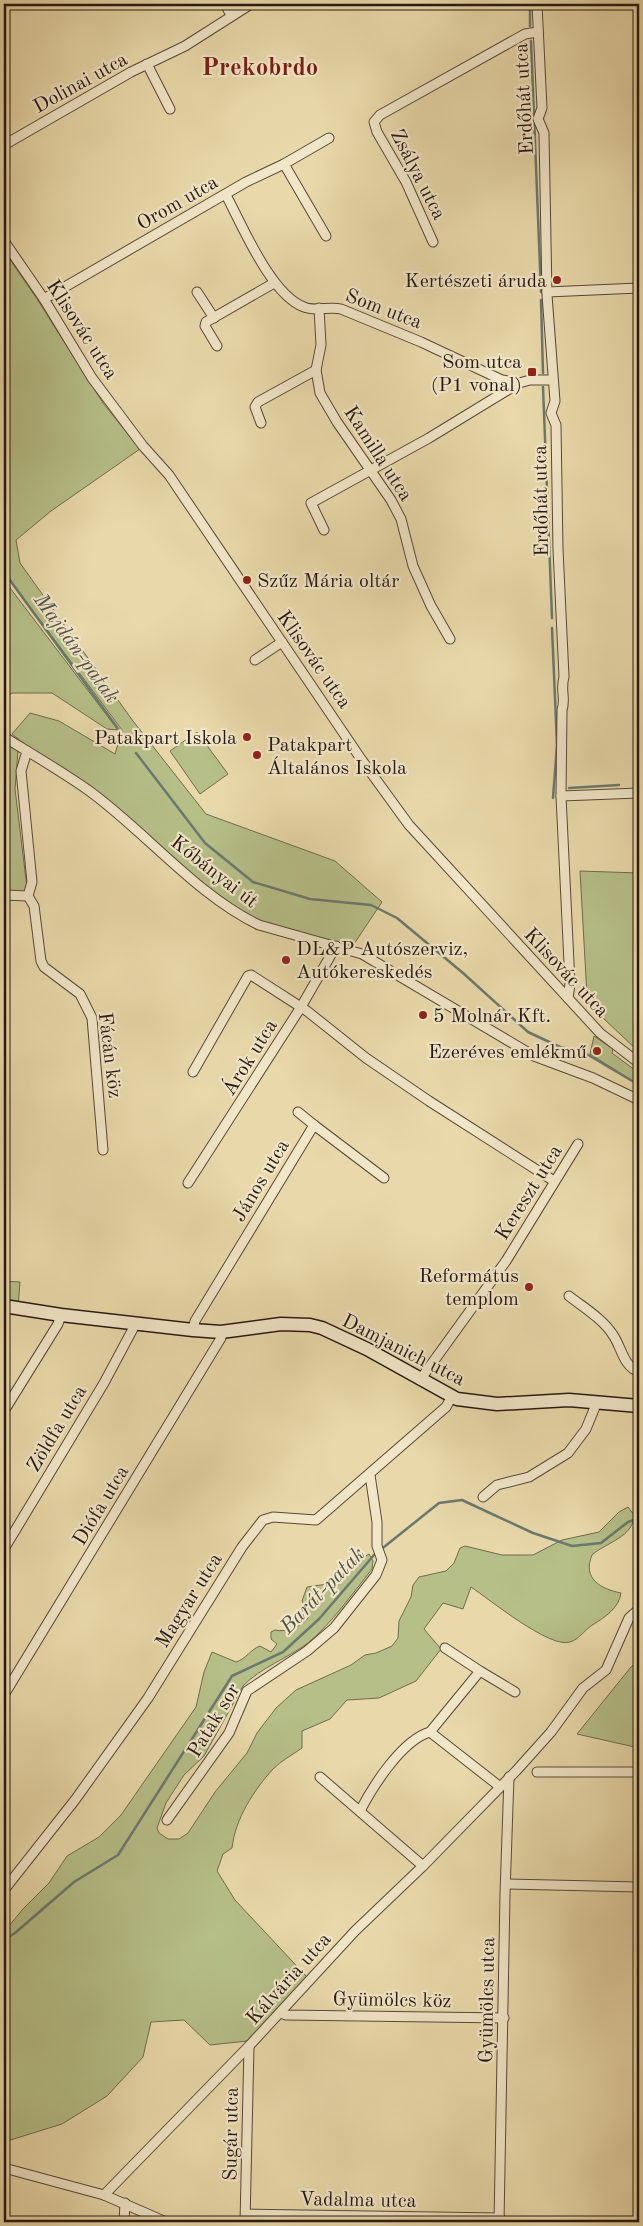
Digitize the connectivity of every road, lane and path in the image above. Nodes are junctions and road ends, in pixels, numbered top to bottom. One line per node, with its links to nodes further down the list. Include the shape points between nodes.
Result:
1 (225, 4): 4 (street)
2 (251, 4): 4 (street, Dolinai utca)
3 (537, 4): 5 (street, Erdőhát utca)
4 (231, 15): 6 (street, Dolinai utca, via 185,46)
5 (538, 32): 14 (street, Zsálya utca, via 525,34 380,115 374,122); 18 (street, Erdőhát utca, via 542,108 538,119 544,133)
6 (147, 64): 7 (street, Dolinai utca); 9 (street, Dolinai utca)
7 (170, 110)
8 (329, 138): 10 (street, Orom utca)
9 (4, 145)
10 (284, 164): 11 (street, Orom utca); 12 (street)
11 (226, 195): 15 (street, Som utca); 19 (street, Orom utca)
12 (326, 236)
13 (4, 241): 19 (street, Klisovác utca)
14 (433, 242)
15 (274, 283): 20 (street, Som utca, via 304,307); 21 (street)
16 (639, 288): 18 (street)
17 (197, 292): 21 (street)
18 (547, 292): 25 (street, Erdőhát utca)
19 (44, 299): 32 (street, Klisovác utca, via 92,378 168,475)
20 (319, 308): 23 (street, Kamilla utca, via 321,345); 24 (street, Som utca, via 329,306 356,314)
21 (214, 318): 22 (street, via 205,326)
22 (216, 346)
23 (316, 370): 28 (street, via 258,402 255,407); 29 (street, Kamilla utca, via 320,393)
24 (496, 377): 26 (street, Som utca); 27 (street, via 500,387)
25 (551, 380): 26 (street, Som utca); 37 (street, Erdőhát utca, via 554,401 551,413 556,425 564,677 560,688 564,702)
26 (519, 383): 27 (street)
27 (498, 396): 29 (street)
28 (261, 423)
29 (371, 469): 30 (street, via 311,503); 31 (street, Kamilla utca, via 401,519 413,566 430,606)
30 (324, 530)
31 (450, 639)
32 (282, 642): 33 (street); 41 (street, Klisovác utca, via 409,825)
33 (255, 660)
34 (4, 737): 35 (street, Kőbányai út)
35 (27, 751): 39 (street, via 21,771 32,882); 40 (street, Kőbányai út, via 88,790 238,914 259,925)
36 (639, 793): 37 (street)
37 (560, 796): 41 (street, Erdőhát utca, via 570,984)
38 (4, 896): 39 (street)
39 (28, 896): 49 (street, Fácán köz, via 34,906 44,967 80,994 92,1018)
40 (336, 946): 42 (street, Árok utca); 45 (street, Kőbányai út, via 374,960 534,1056)
41 (568, 998): 43 (street, Klisovác utca, via 603,1036)
42 (301, 1007): 44 (street, via 248,976); 51 (street, via 374,1063); 52 (street, Árok utca)
43 (639, 1063)
44 (193, 1072)
45 (639, 1100)
46 (298, 1112): 47 (street)
47 (314, 1125): 50 (street); 57 (street, János utca)
48 (578, 1144): 51 (street, Kereszt utca)
49 (103, 1150)
50 (384, 1178)
51 (554, 1182): 60 (street, Kereszt utca, via 506,1261)
52 (188, 1184)
53 (569, 1296): 59 (street, via 613,1334 629,1367)
54 (4, 1306): 55 (main road, Damjanich utca)
55 (61, 1315): 56 (main road, Damjanich utca); 64 (street)
56 (135, 1324): 57 (main road, Damjanich utca); 67 (street, Zöldfa utca, via 104,1383)
57 (192, 1330): 58 (main road, Damjanich utca)
58 (221, 1332): 60 (main road, Damjanich utca, via 281,1324 322,1328 368,1349); 72 (street, Diófa utca, via 221,1338)
59 (639, 1372)
60 (420, 1380): 61 (main road, Damjanich utca)
61 (451, 1398): 62 (main road, Damjanich utca, via 497,1404 568,1400); 65 (street, Magyar utca, via 446,1407)
62 (597, 1402): 63 (main road, Damjanich utca); 66 (street, via 586,1429 568,1453 529,1477 497,1485)
63 (639, 1406)
64 (4, 1411)
65 (370, 1475): 80 (street, Patak sor, via 382,1560 376,1575 334,1628 307,1651 247,1691 230,1734); 84 (street, Magyar utca, via 316,1520 263,1520 242,1547 143,1705 75,1800)
66 (483, 1497)
67 (4, 1549)
68 (639, 1609): 76 (street, via 629,1618 606,1670 583,1688 551,1732)
69 (445, 1648): 70 (street)
70 (480, 1671): 71 (street); 73 (street)
71 (515, 1692)
72 (4, 1695)
73 (430, 1732): 78 (street); 79 (street, via 421,1735 387,1767)
74 (537, 1772): 75 (street)
75 (639, 1772)
76 (510, 1777): 78 (street, Kálvária utca); 82 (street, Gyümölcs utca)
77 (320, 1778): 79 (street)
78 (500, 1786): 81 (street, Kálvária utca)
79 (360, 1811): 81 (street)
80 (167, 1820)
81 (423, 1866): 85 (street, Kálvária utca, via 355,1931)
82 (506, 1884): 83 (street); 86 (street, Gyümölcs utca)
83 (639, 1887)
84 (4, 1890)
85 (280, 2013): 86 (street, Gyümölcs köz); 87 (street, Kálvária utca)
86 (504, 2018): 92 (street, Gyümölcs utca)
87 (249, 2046): 89 (street, Kálvária utca); 91 (street, Sugár utca)
88 (4, 2168): 89 (street)
89 (104, 2195): 90 (street)
90 (125, 2203): 93 (street); 94 (street)
91 (246, 2218): 92 (street, Vadalma utca)
92 (499, 2220)
93 (124, 2222)
94 (166, 2222)

